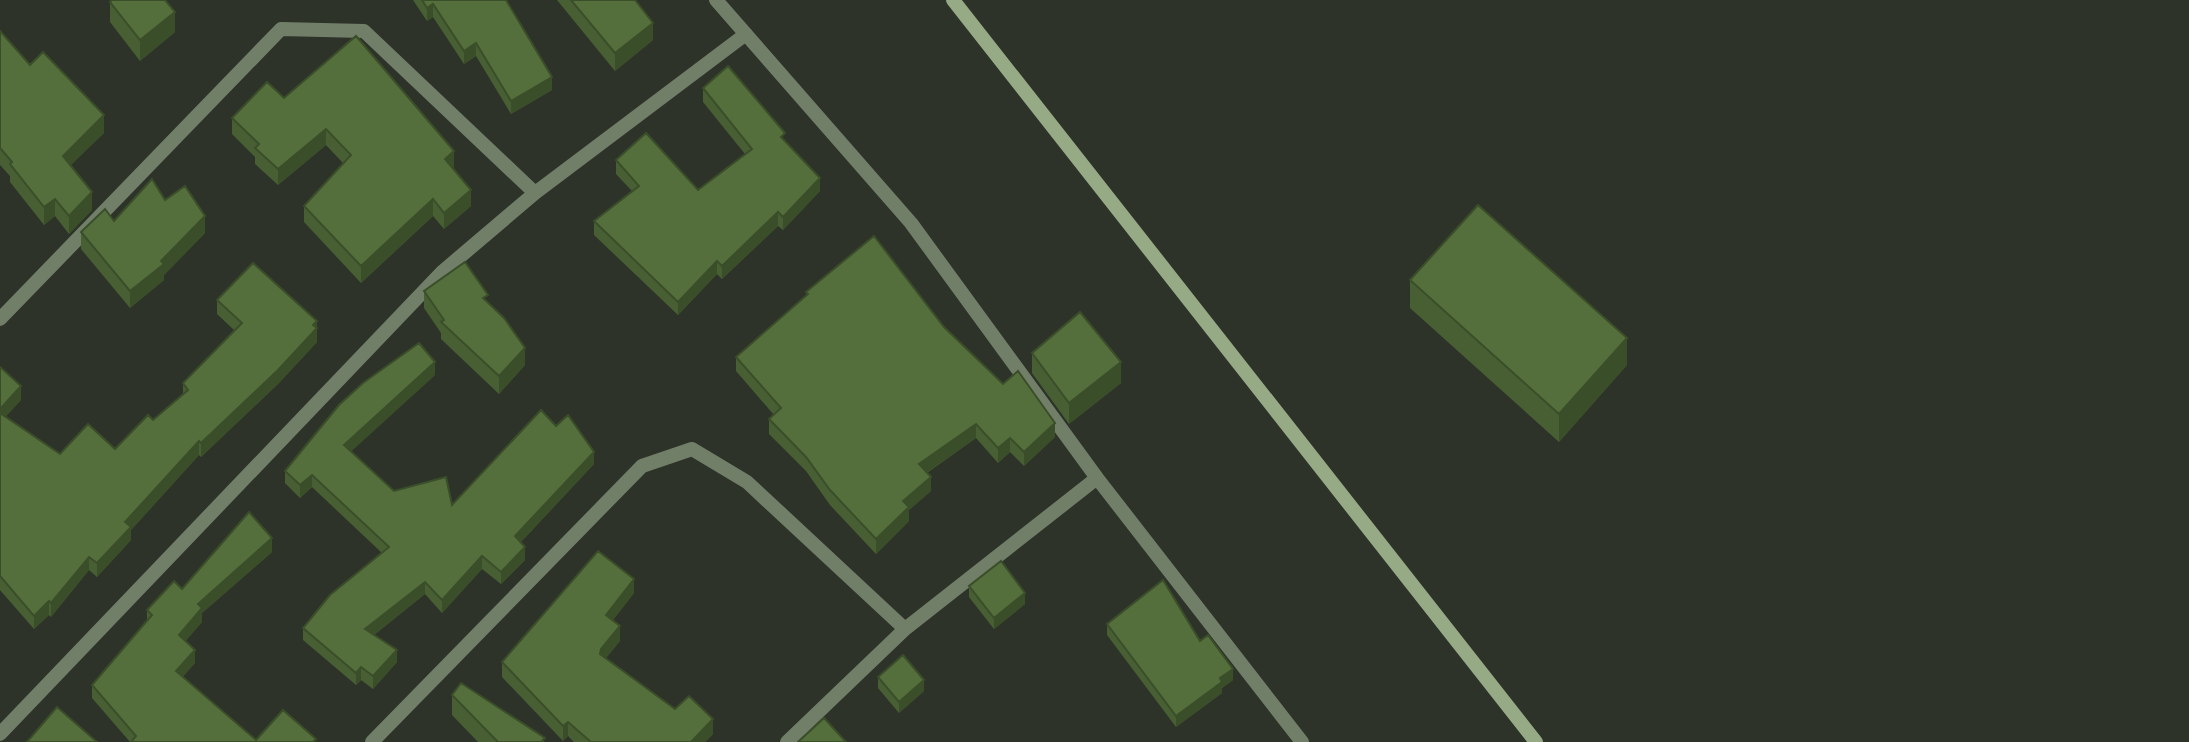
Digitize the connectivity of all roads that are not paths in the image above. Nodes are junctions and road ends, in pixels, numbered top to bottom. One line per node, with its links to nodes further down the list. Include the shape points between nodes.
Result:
1 (716, 0): 3 (street)
2 (953, 0): 12 (main road)
3 (746, 34): 4 (street); 6 (street, via 911,223)
4 (534, 193): 5 (street, via 363,31 281,29); 8 (street, via 442,272)
5 (0, 318)
6 (1097, 478): 7 (street); 11 (street)
7 (905, 629): 9 (street, via 747,482 692,449 642,466); 10 (street)
8 (0, 734)
9 (372, 742)
10 (787, 742)
11 (1302, 742)
12 (1536, 742)

